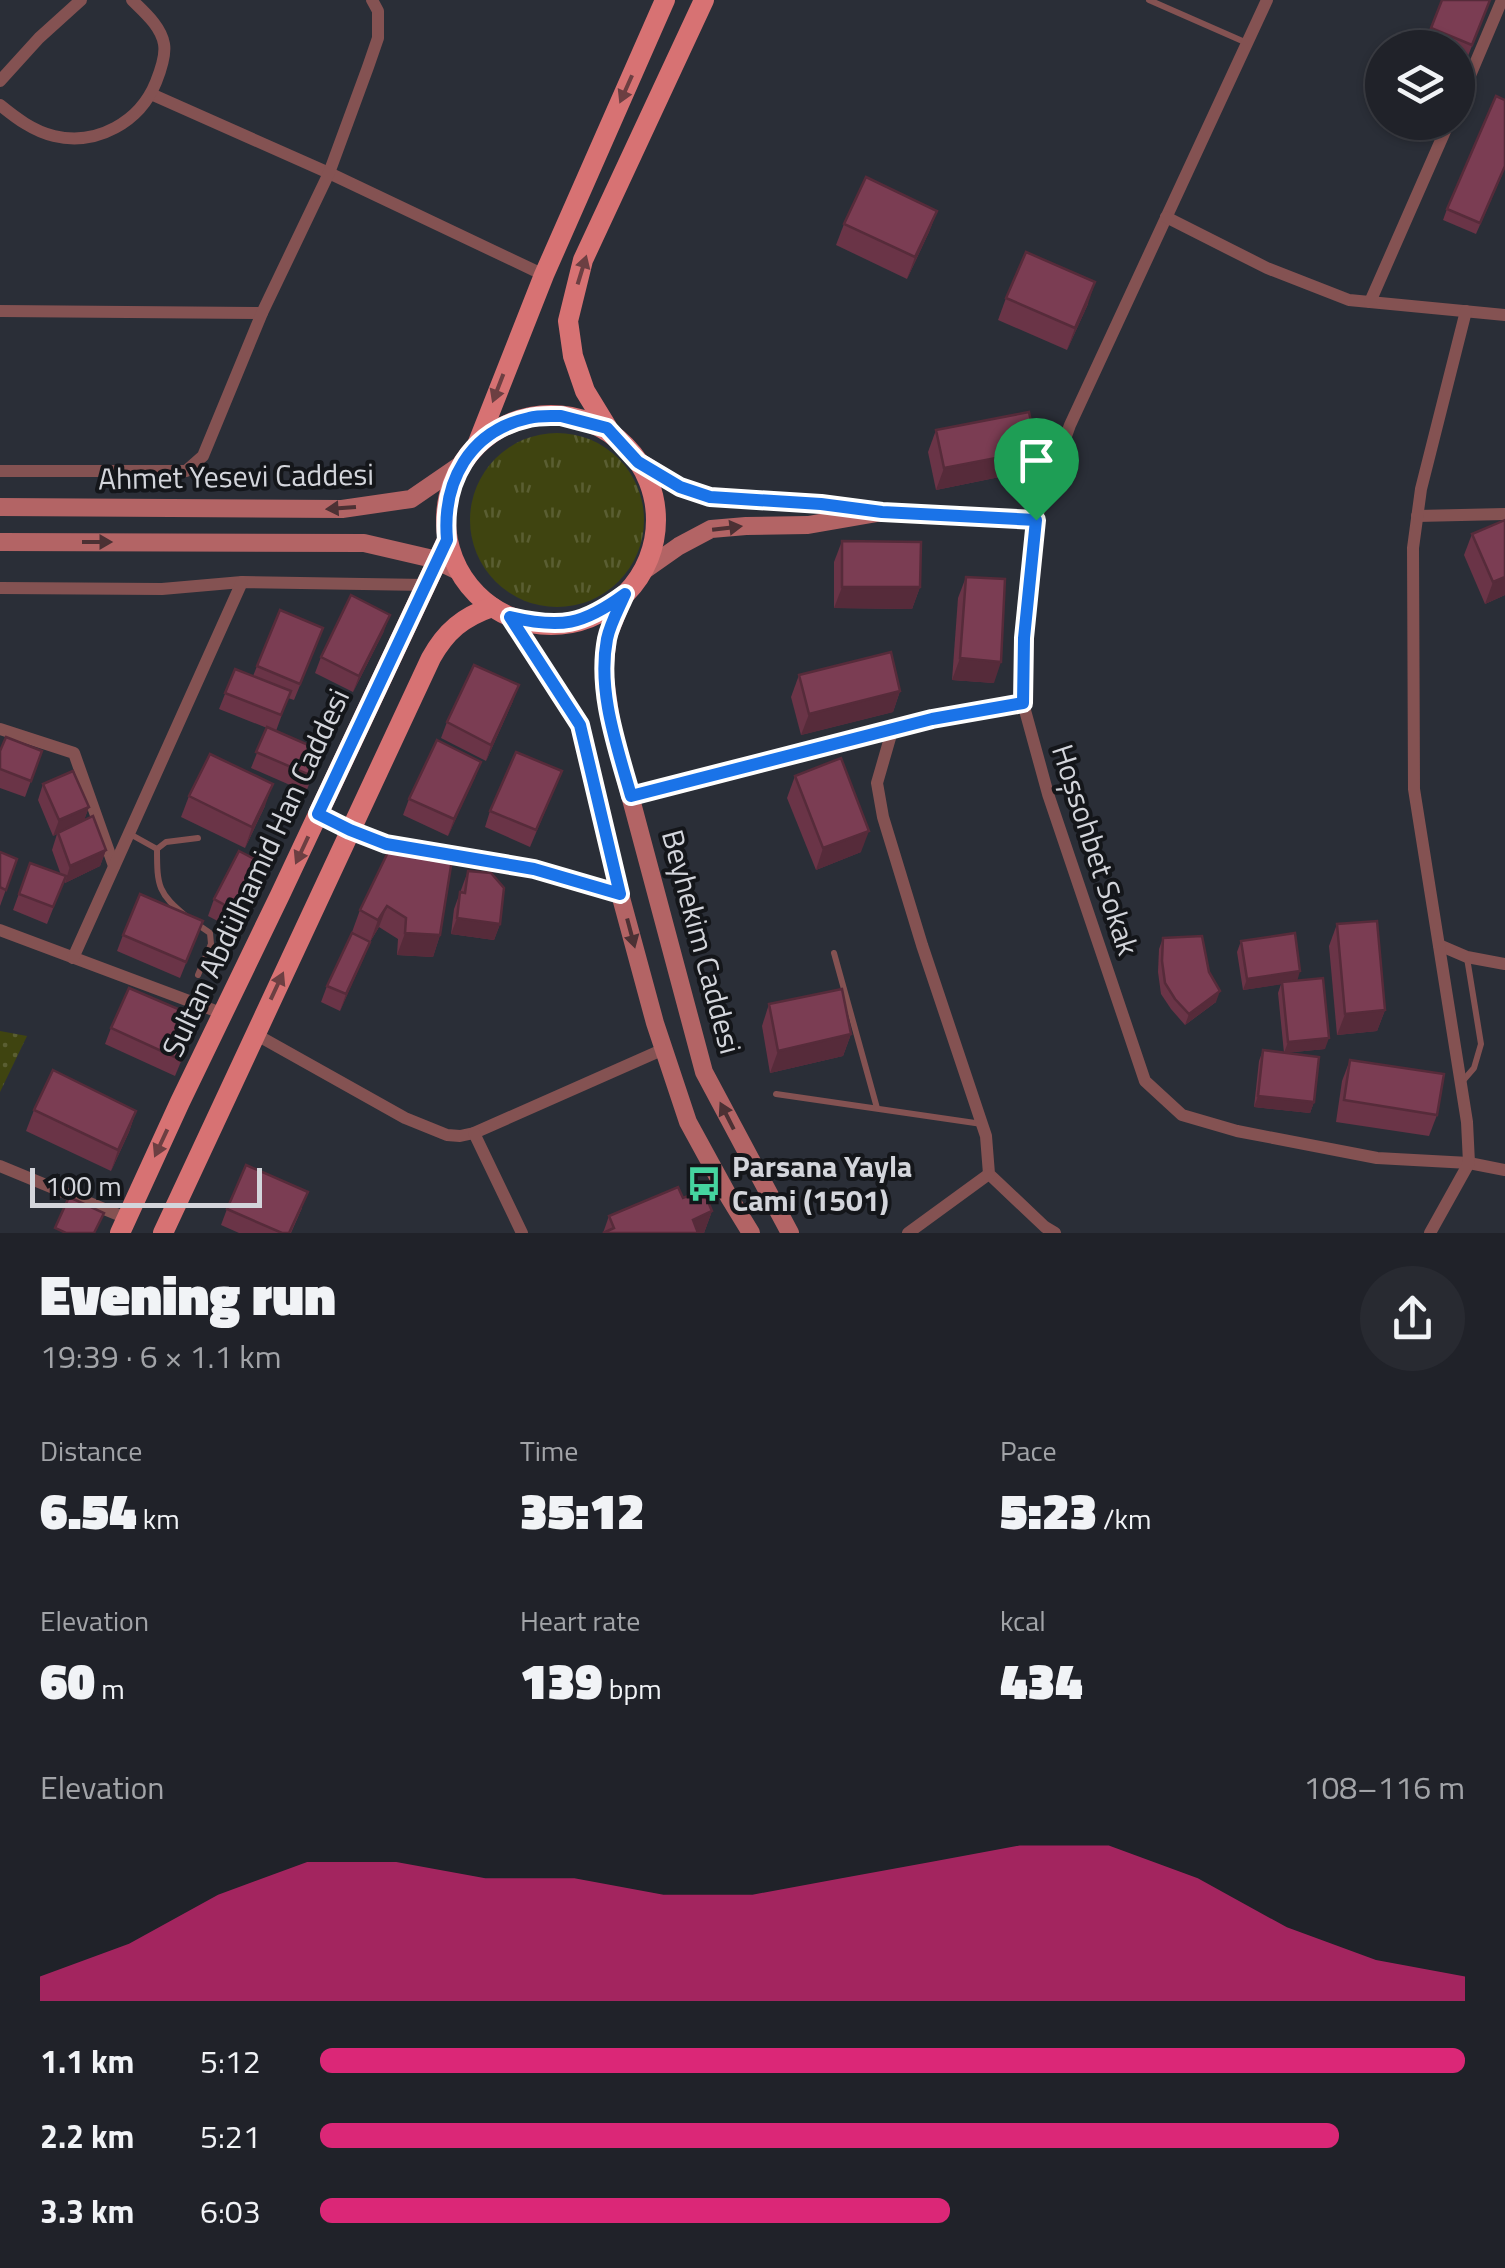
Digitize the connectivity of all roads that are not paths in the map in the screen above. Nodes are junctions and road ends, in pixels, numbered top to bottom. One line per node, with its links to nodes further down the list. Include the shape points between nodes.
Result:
1 (81, 0): 11 (street)
2 (132, 0): 12 (street, via 156,25 164,45)
3 (372, 0): 15 (street, via 378,38)
4 (665, 0): 17 (main road, one-way to 17)
5 (704, 0): 23 (main road, one-way to 5, via 585,391 568,320 584,260)
6 (1148, 0): 9 (lane)
7 (1266, 0): 9 (street, Hoşsohbet Sokak)
8 (1502, 0): 10 (street)
9 (1247, 43): 16 (street, Hoşsohbet Sokak)
10 (1475, 64)
11 (0, 82)
12 (151, 94): 13 (street, via 135,116 85,137 54,136); 15 (street)
13 (0, 105)
14 (1441, 140): 18 (street)
15 (329, 173): 17 (street); 21 (street)
16 (1166, 218): 18 (street, via 1267,268); 32 (street, Hoşsohbet Sokak, via 1070,426)
17 (544, 275): 24 (main road, one-way to 24)
18 (1370, 302): 20 (street)
19 (0, 311): 21 (street)
20 (1466, 311): 22 (street); 31 (street)
21 (262, 313): 27 (street, via 202,456 186,471)
22 (1505, 314)
23 (607, 428): 24 (main road, via 561,416 530,417); 25 (main road)
24 (476, 446): 26 (main road)
25 (638, 462): 29 (main road, via 710,497); 37 (main road, via 652,490 656,520)
26 (462, 464): 28 (main road, Ahmet Yesevi Caddesi, one-way to 28, via 411,499 342,510); 33 (main road, via 447,501)
27 (0, 471)
28 (0, 507)
29 (882, 512): 32 (street); 37 (main road, one-way to 29, via 711,529 808,525)
30 (1505, 514): 31 (street)
31 (1417, 516): 57 (street, via 1414,789)
32 (1036, 520): 45 (street, Hoşsohbet Sokak)
33 (447, 540): 35 (main road, Sultan Abdülhamid Han Caddesi); 36 (main road)
34 (0, 542): 35 (main road, Ahmet Yesevi Caddesi, one-way to 35, via 364,544)
35 (437, 562): 36 (main road, Ahmet Yesevi Caddesi); 39 (main road, Sultan Abdülhamid Han Caddesi)
36 (458, 571): 42 (main road)
37 (642, 572): 41 (main road)
38 (242, 582): 39 (street); 40 (street, via 162,589); 51 (street)
39 (426, 584): 43 (main road, Sultan Abdülhamid Han Caddesi)
40 (0, 588)
41 (625, 594): 42 (main road, via 571,623 540,624); 48 (main road, Beyhekim Caddesi, via 608,636 604,672)
42 (501, 612): 44 (main road, via 474,614 454,625); 55 (main road, Beyhekim Caddesi, via 580,725)
43 (396, 648): 44 (main road, via 422,648); 49 (main road, Sultan Abdülhamid Han Caddesi)
44 (428, 664): 50 (main road)
45 (1023, 703): 47 (street); 71 (street, Hoşsohbet Sokak, via 1145,1081 1182,1115 1237,1131 1377,1158)
46 (0, 729): 54 (street, via 74,753)
47 (892, 731): 48 (street); 69 (street, via 877,783 883,817)
48 (631, 796): 79 (main road, Beyhekim Caddesi, one-way to 48, via 704,1072)
49 (318, 814): 50 (street); 63 (main road, Sultan Abdülhamid Han Caddesi, one-way to 63)
50 (350, 830): 55 (street, via 386,844 534,869); 64 (main road, one-way to 50)
51 (129, 834): 53 (lane); 54 (street)
52 (198, 838): 53 (lane, via 166,842)
53 (157, 850): 62 (lane, via 166,900 210,932)
54 (114, 866): 60 (street)
55 (620, 894): 65 (main road, Beyhekim Caddesi, one-way to 65)
56 (0, 930): 60 (street)
57 (1439, 945): 59 (street); 66 (street)
58 (834, 953): 68 (lane)
59 (1467, 957): 61 (street); 66 (lane, via 1481,1044)
60 (73, 958): 63 (street)
61 (1505, 964)
62 (198, 975)
63 (224, 1014): 75 (main road, Sultan Abdülhamid Han Caddesi, one-way to 75)
64 (254, 1034): 70 (street, via 404,1118 447,1135); 76 (main road)
65 (664, 1049): 70 (street); 78 (main road, Beyhekim Caddesi, via 688,1122)
66 (1461, 1084): 71 (street)
67 (776, 1094): 68 (lane)
68 (877, 1108): 69 (lane)
69 (982, 1124): 74 (street)
70 (474, 1133): 77 (street)
71 (1469, 1162): 73 (street, Hoşsohbet Sokak); 82 (street)
72 (0, 1166): 75 (street)
73 (1505, 1170)
74 (989, 1174): 80 (street); 81 (street)
75 (123, 1226)
76 (165, 1232)
77 (522, 1233)
78 (751, 1233)
79 (790, 1233)
80 (908, 1233)
81 (1055, 1233)
82 (1430, 1233)

